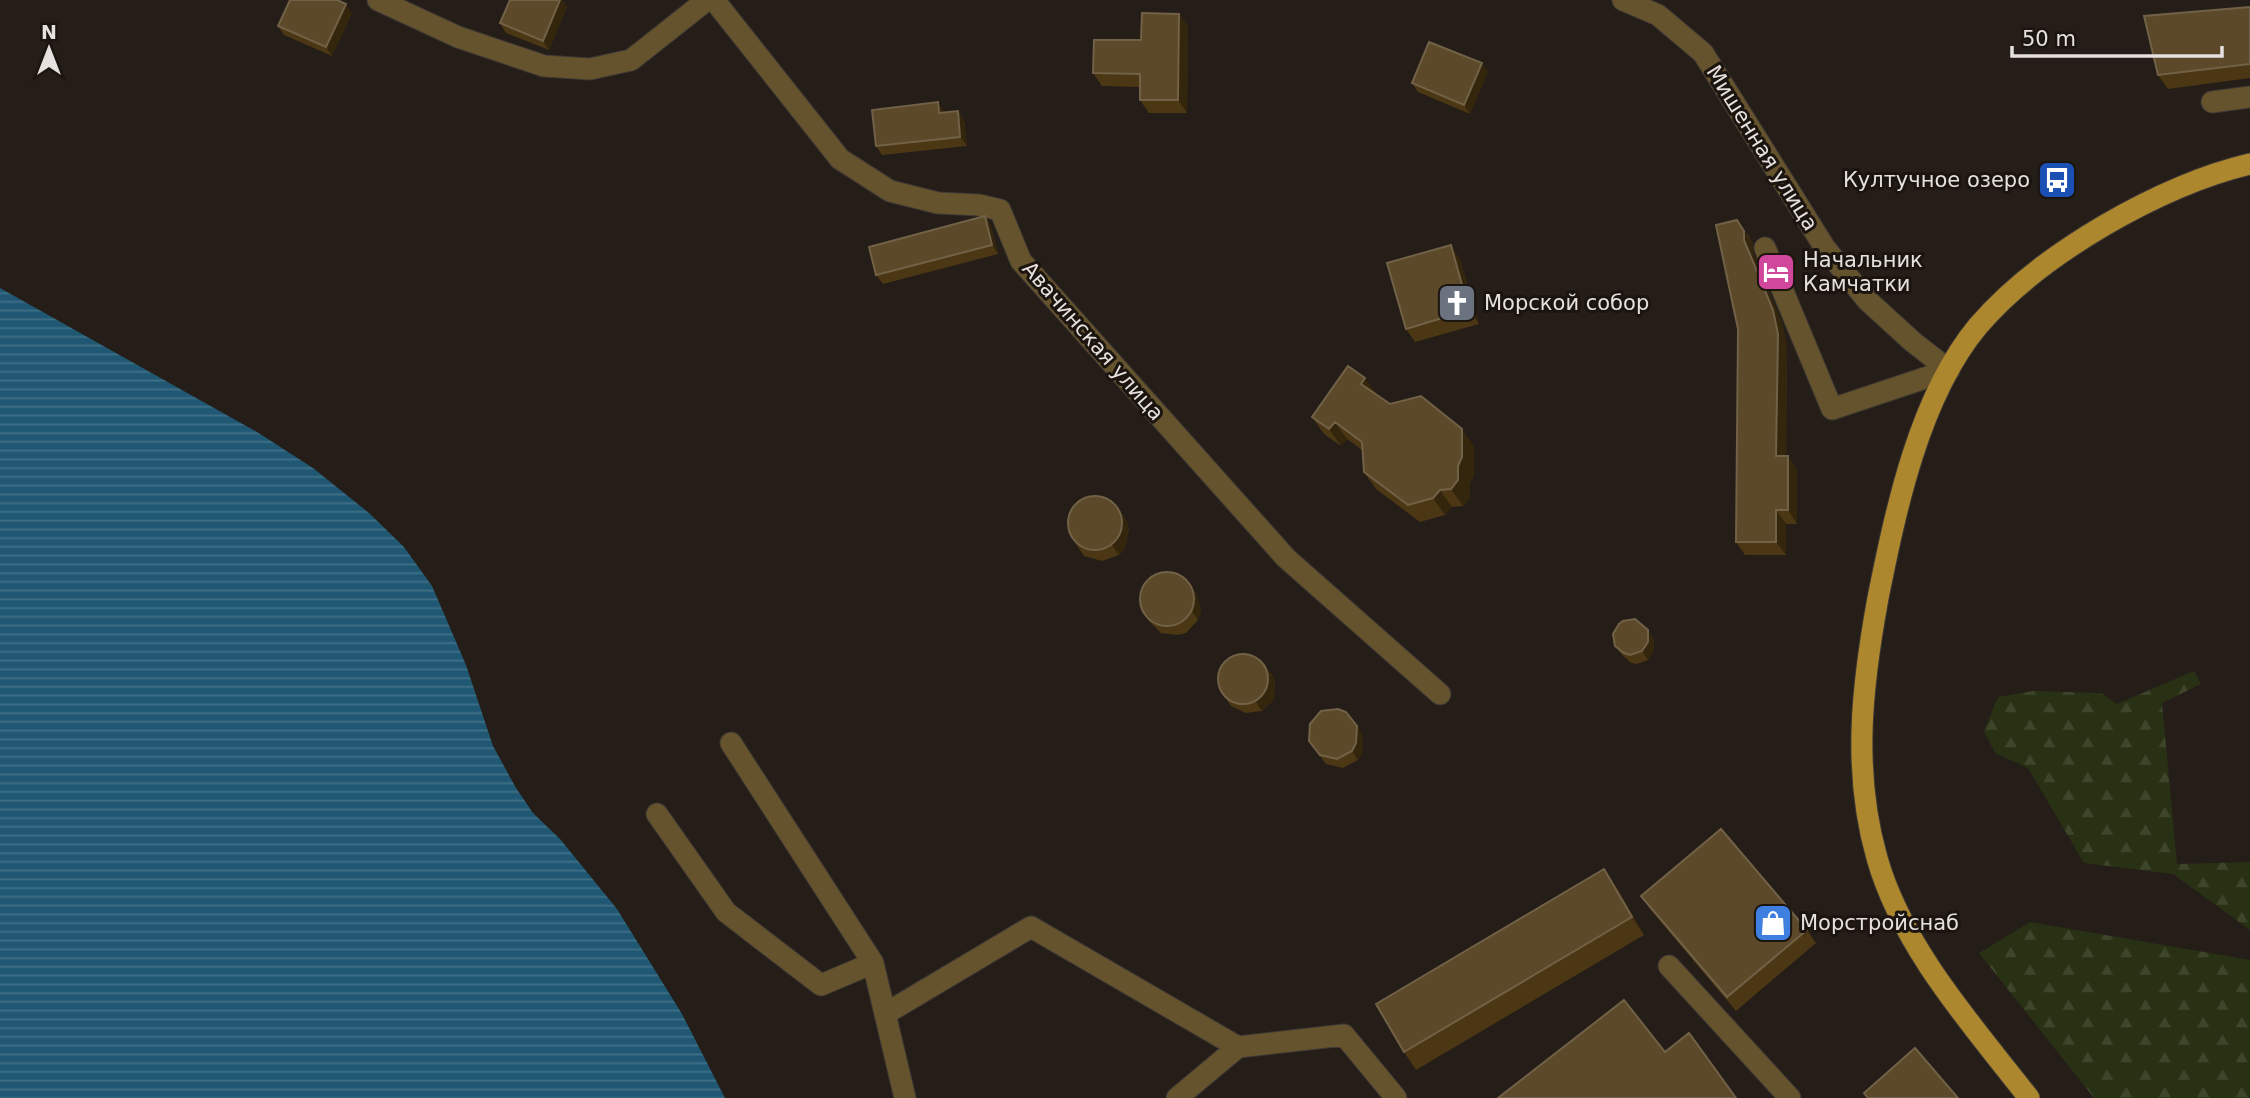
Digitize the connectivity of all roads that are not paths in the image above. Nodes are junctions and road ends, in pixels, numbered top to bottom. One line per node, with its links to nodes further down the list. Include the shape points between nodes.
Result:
1 (377, 0): 2 (street, via 458,37 544,66 590,69 631,60)
2 (707, 0)
3 (713, 0): 10 (street, Авачинская улица, via 840,159 890,191 938,203 1000,210 1021,261 1286,558)
4 (1623, 0): 9 (street, Мишенная улица, via 1658,15 1703,53 1825,248 1867,300)
5 (2250, 97): 6 (street)
6 (2212, 102)
7 (2250, 164): 9 (main road, via 2161,196 2067,249 2007,296 1977,327)
8 (1765, 248): 9 (street, via 1832,409)
9 (1949, 370): 21 (main road, via 1908,470 1885,566 1865,680 1862,781 1874,848 1896,906 1943,985)
10 (1440, 694)
11 (732, 743): 13 (street)
12 (657, 814): 13 (street, via 726,912 821,985)
13 (873, 963): 15 (street)
14 (1669, 966): 20 (street)
15 (885, 1013): 16 (street, via 1031,927); 17 (street)
16 (1238, 1047): 18 (street); 19 (street, via 1344,1035)
17 (905, 1098)
18 (1177, 1098)
19 (1396, 1098)
20 (1790, 1098)
21 (2029, 1098)

